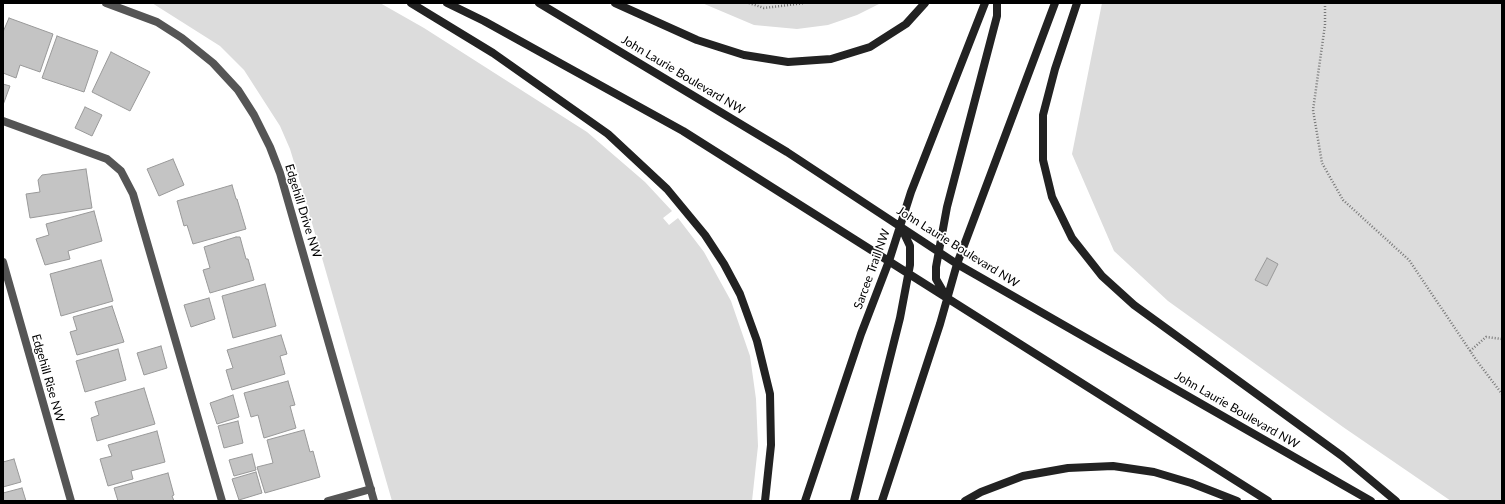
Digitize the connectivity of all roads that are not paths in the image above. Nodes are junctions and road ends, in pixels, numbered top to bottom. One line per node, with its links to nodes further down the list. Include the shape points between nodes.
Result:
1 (106, 3): 19 (street, Edgehill Drive NW, via 157,22 182,38 213,62 238,90 254,116 280,173)
2 (411, 3): 24 (main road, via 493,53 608,134 667,189 705,235 740,294 757,340 770,394 770,445)
3 (447, 3): 15 (main road, via 683,131)
4 (539, 3): 12 (main road, John Laurie Boulevard NW, via 780,148)
5 (615, 3): 6 (main road, via 697,40 744,55 788,62 831,59 870,47 906,24)
6 (925, 3)
7 (985, 3): 12 (main road, Sarcee Trail NW)
8 (996, 3): 13 (main road, via 997,16 946,207)
9 (1055, 3): 16 (main road)
10 (1077, 3): 32 (main road, via 1043,115 1043,160 1052,197 1072,238 1102,276 1134,305 1342,456)
11 (3, 121): 21 (street, via 107,158 121,171 133,194)
12 (900, 226): 13 (main road, John Laurie Boulevard NW); 15 (main road, Sarcee Trail NW); 17 (main road, via 910,246)
13 (939, 252): 16 (main road, John Laurie Boulevard NW); 18 (main road, via 936,279)
14 (3, 262): 20 (street, Edgehill Rise NW)
15 (889, 262): 17 (main road); 25 (main road, Sarcee Trail NW)
16 (957, 264): 18 (main road); 31 (main road, John Laurie Boulevard NW)
17 (908, 274): 18 (main road); 26 (main road, via 900,318)
18 (947, 299): 27 (main road); 30 (main road)
19 (371, 489): 22 (street); 23 (street, Edgehill Drive NW)
20 (71, 501)
21 (222, 501)
22 (328, 501)
23 (374, 501)
24 (765, 501)
25 (805, 501)
26 (854, 501)
27 (882, 501)
28 (965, 501): 29 (main road, via 1023,476 1068,468 1113,466 1154,472)
29 (1237, 501)
30 (1268, 501)
31 (1371, 501)
32 (1396, 501)

